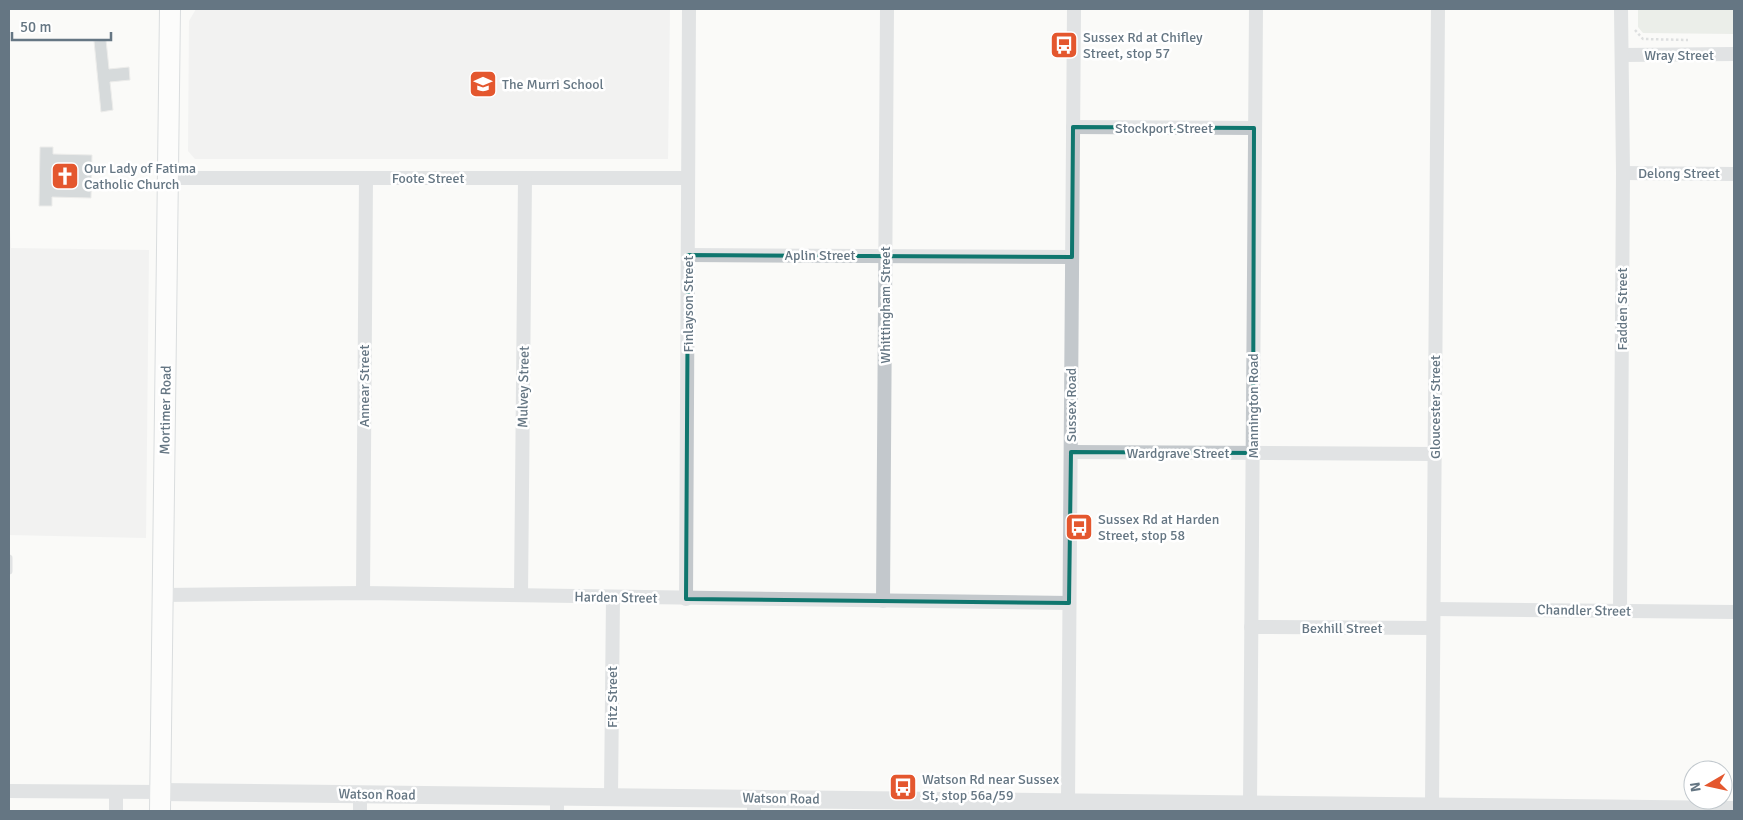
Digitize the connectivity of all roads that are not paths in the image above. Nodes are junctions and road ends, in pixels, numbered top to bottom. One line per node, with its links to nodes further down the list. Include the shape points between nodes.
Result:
1 (170, 9): 14 (main road, Mortimer Road)
2 (689, 9): 17 (street, Finlayson Street)
3 (888, 9): 19 (street, Whittingham Street)
4 (1074, 9): 10 (street, Sussex Road)
5 (1256, 9): 11 (street, Mannington Road)
6 (1438, 9): 23 (street, Gloucester Street)
7 (1621, 9): 9 (street, Fadden Street)
8 (1734, 54): 9 (street, Wray Street)
9 (1623, 55): 12 (street, Fadden Street)
10 (1073, 127): 11 (street, Stockport Street); 20 (street, Sussex Road)
11 (1254, 128): 22 (street, Mannington Road)
12 (1623, 173): 13 (street, Delong Street); 34 (street, Fadden Street)
13 (1734, 174)
14 (167, 178): 15 (street, Foote Street); 27 (main road, Mortimer Road)
15 (366, 178): 16 (street, Foote Street); 26 (street, Annear Street)
16 (525, 178): 17 (street, Foote Street); 28 (street, Mulvey Street)
17 (688, 178): 18 (street, Finlayson Street)
18 (688, 255): 19 (street, Aplin Street); 30 (street, Finlayson Street)
19 (886, 255): 20 (street, Aplin Street); 31 (street, Whittingham Street)
20 (1072, 257): 21 (street, Sussex Road)
21 (1071, 452): 22 (street, Wardgrave Street); 32 (street, Sussex Road)
22 (1253, 453): 23 (street, Wardgrave Street); 36 (street, Mannington Road)
23 (1435, 454): 33 (street, Gloucester Street)
24 (9, 558): 25 (lane)
25 (9, 571)
26 (362, 594): 27 (street, Harden Street); 28 (street, Harden Street)
27 (163, 595): 42 (main road, Mortimer Road)
28 (520, 595): 29 (street, Harden Street)
29 (613, 597): 30 (street, Harden Street); 40 (street, Fitz Street)
30 (686, 599): 31 (street, Harden Street)
31 (883, 601): 32 (street, Harden Street)
32 (1069, 603): 41 (street, Sussex Road)
33 (1434, 609): 34 (street, Chandler Street); 37 (street, Gloucester Street)
34 (1620, 610): 35 (street, Chandler Street)
35 (1734, 612)
36 (1251, 627): 37 (street, Bexhill Street); 44 (street, Mannington Road)
37 (1434, 628): 47 (street, Gloucester Street)
38 (9, 791): 39 (street, Watson Road)
39 (116, 792): 42 (street, Watson Road); 50 (street)
40 (611, 796): 45 (street, Watson Road); 46 (street, Watson Road)
41 (1068, 801): 44 (street, Watson Road); 46 (street, Watson Road)
42 (160, 802): 43 (street, Watson Road)
43 (360, 803): 45 (street, Watson Road)
44 (1250, 803): 48 (street, Watson Road)
45 (557, 804)
46 (754, 805)
47 (1432, 806): 48 (street, Watson Road); 49 (street, Watson Road)
48 (1270, 807)
49 (1734, 810)
50 (116, 811)

